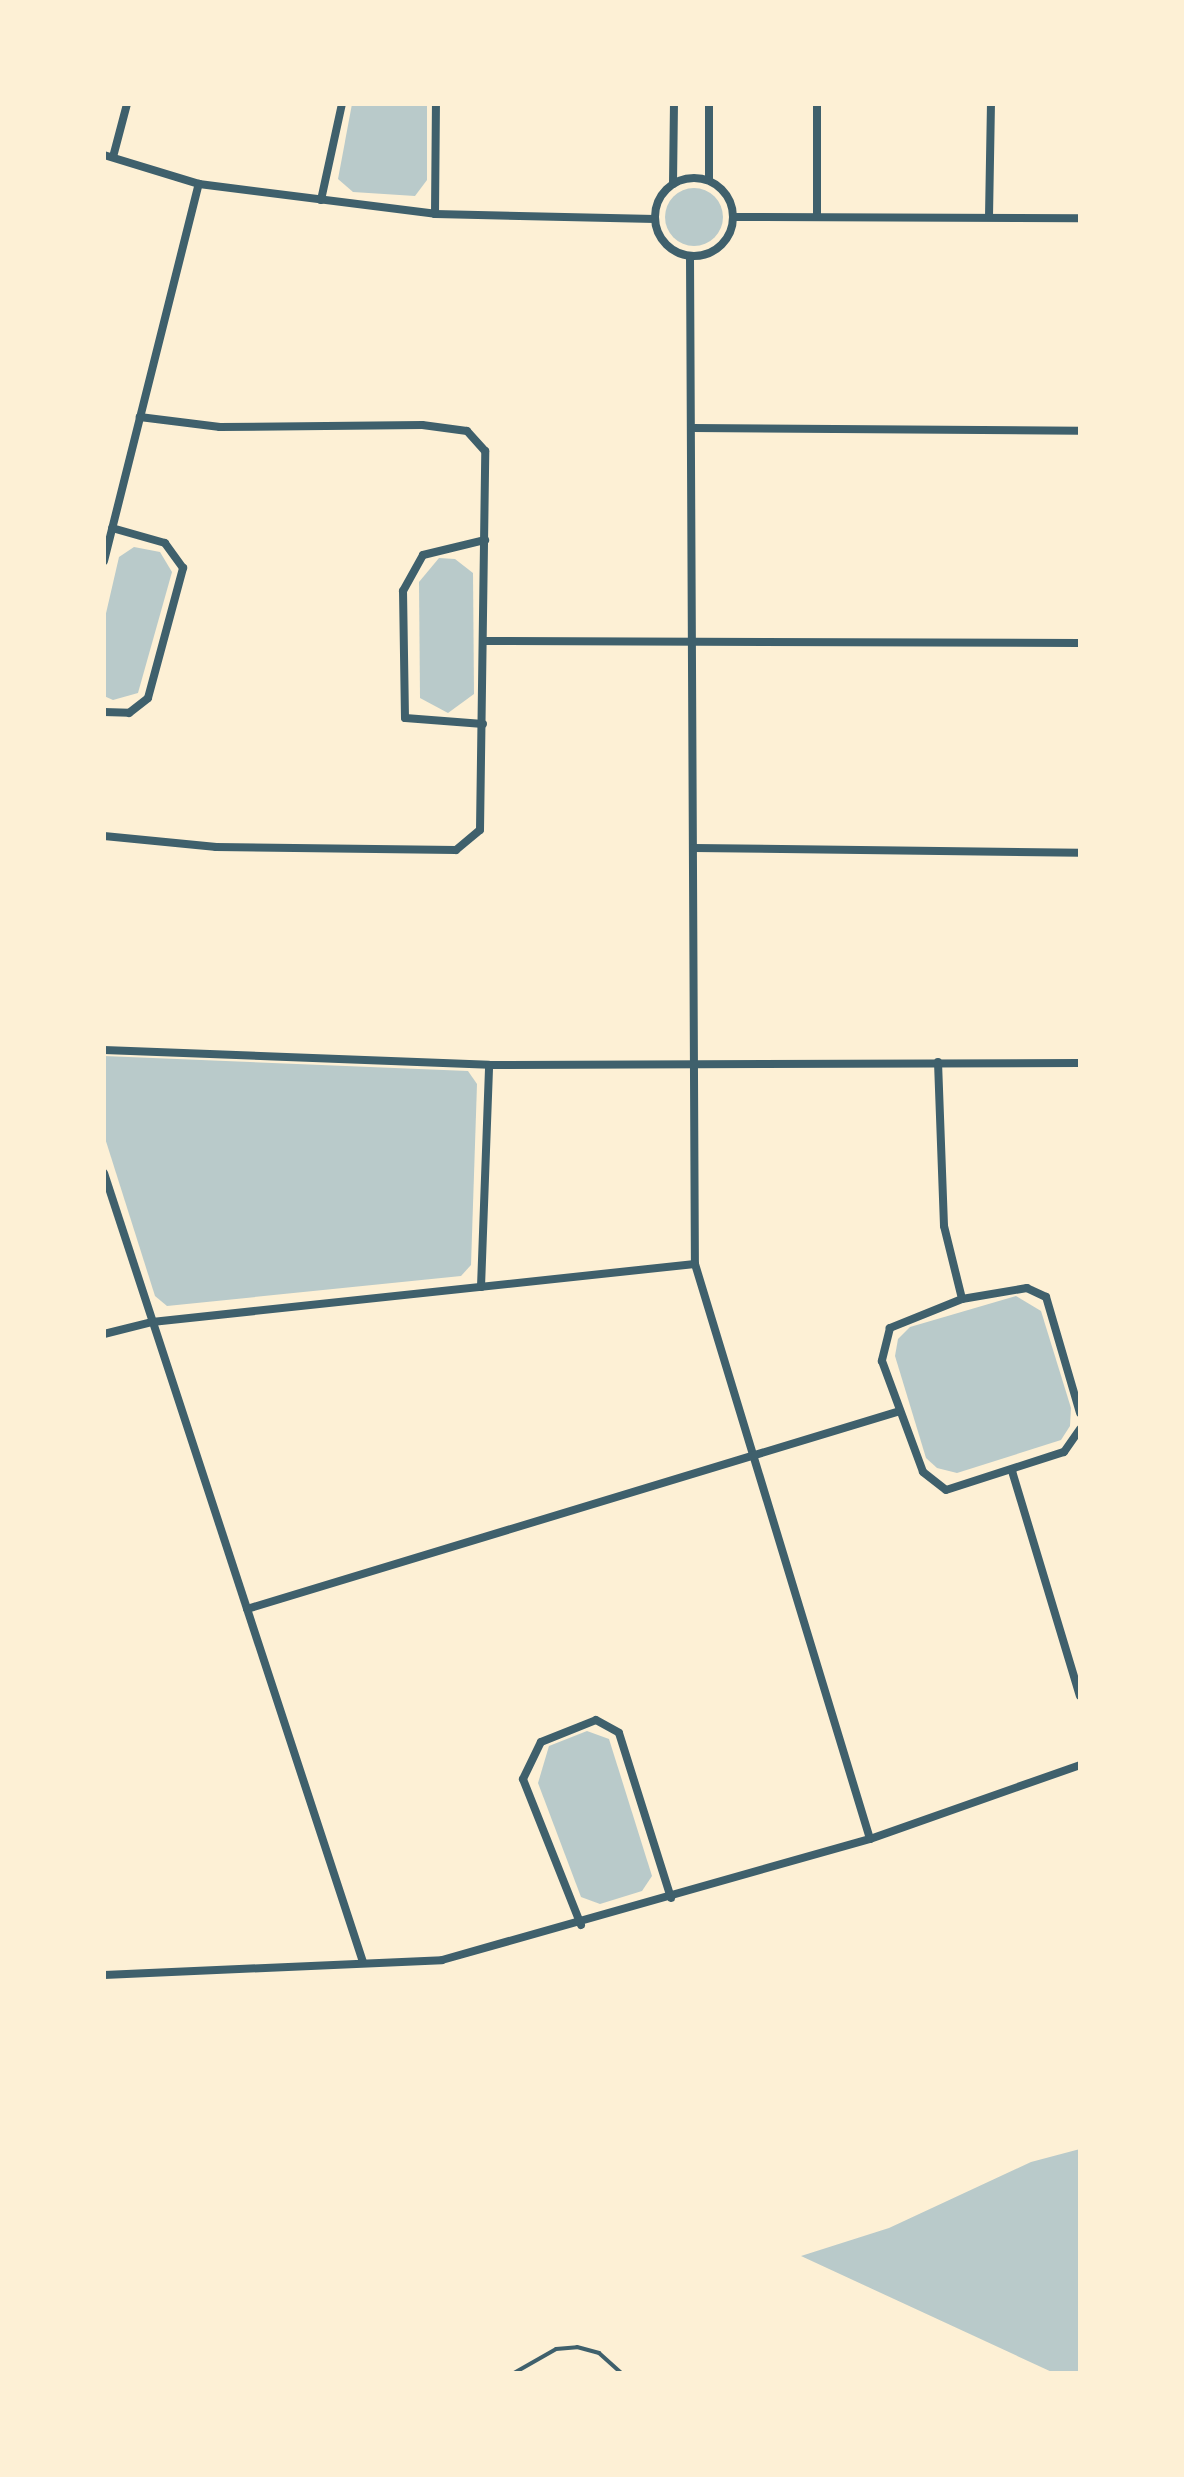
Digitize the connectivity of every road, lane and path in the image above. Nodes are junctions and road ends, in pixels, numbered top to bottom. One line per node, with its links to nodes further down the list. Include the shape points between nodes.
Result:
1 (127, 104): 8 (street)
2 (342, 104): 12 (street)
3 (436, 104): 13 (street)
4 (674, 104): 11 (street)
5 (709, 104): 9 (street)
6 (817, 104): 15 (street)
7 (991, 104): 16 (street)
8 (108, 156): 10 (street)
9 (709, 180): 11 (street); 14 (street, via 727,195)
10 (199, 184): 12 (street); 20 (street)
11 (673, 184): 18 (street)
12 (321, 200): 13 (street)
13 (435, 214): 18 (street)
14 (734, 217): 15 (street); 19 (street, via 726,242)
15 (817, 217): 16 (street)
16 (989, 217): 17 (street)
17 (1080, 218)
18 (655, 219): 19 (street, via 662,240)
19 (690, 257): 21 (street)
20 (140, 417): 23 (street); 24 (street, via 220,427 422,425 467,431 485,451)
21 (692, 428): 22 (street); 26 (street)
22 (1080, 431)
23 (112, 528): 25 (street); 29 (street, via 165,543 183,568 148,698 129,713)
24 (485, 540): 27 (street); 30 (street, via 423,555 403,591 405,718)
25 (104, 561)
26 (693, 640): 27 (street); 28 (street); 32 (street)
27 (484, 641): 30 (street)
28 (1080, 643)
29 (104, 712)
30 (483, 724): 31 (street, via 480,830 456,850 216,847)
31 (104, 836)
32 (694, 848): 33 (street); 35 (street)
33 (1080, 853)
34 (104, 1050): 38 (street)
35 (696, 1060): 36 (street); 38 (street); 40 (street)
36 (938, 1062): 37 (street); 42 (street, via 944,1226)
37 (1080, 1063)
38 (489, 1065): 41 (street)
39 (104, 1173): 43 (street)
40 (695, 1264): 41 (street); 50 (street)
41 (481, 1287): 43 (street)
42 (962, 1299): 46 (street, via 1027,1288 1046,1297); 47 (street, via 890,1328 882,1361)
43 (152, 1322): 44 (street); 52 (street)
44 (104, 1334)
45 (1080, 1359): 46 (street)
46 (1069, 1362): 48 (street)
47 (900, 1411): 50 (street); 51 (street, via 923,1472 946,1490)
48 (1080, 1413)
49 (1080, 1429): 51 (street, via 1064,1452)
50 (748, 1456): 52 (street); 55 (street)
51 (1012, 1471): 53 (street)
52 (247, 1609): 58 (street)
53 (1080, 1696)
54 (1080, 1765): 55 (street)
55 (870, 1839): 56 (street)
56 (671, 1898): 57 (street); 57 (street, via 619,1733 596,1720 541,1742 523,1779)
57 (581, 1925): 58 (street, via 442,1960)
58 (363, 1962): 59 (street)
59 (104, 1975)
60 (514, 2373): 61 (lane, via 556,2349 577,2347 599,2353)
61 (621, 2373)

